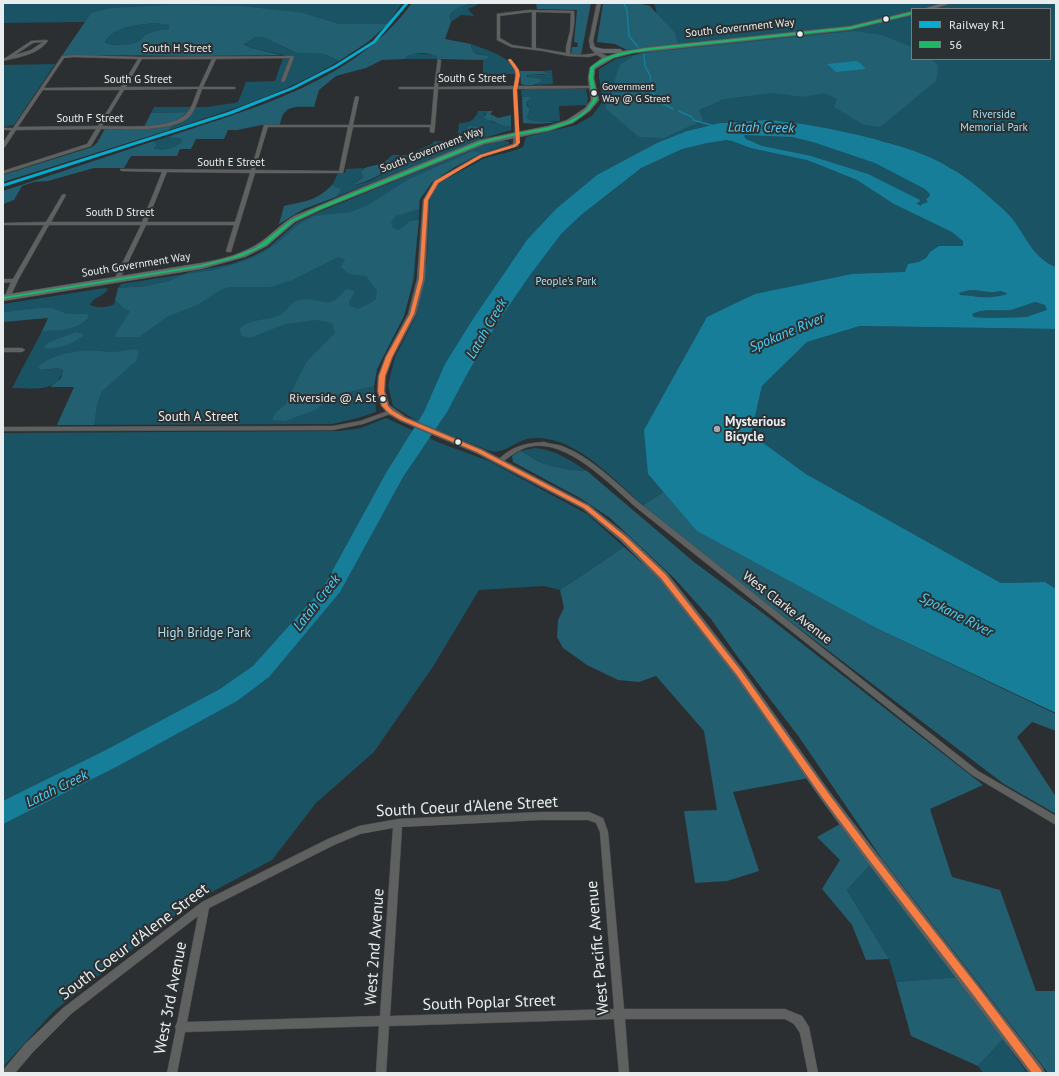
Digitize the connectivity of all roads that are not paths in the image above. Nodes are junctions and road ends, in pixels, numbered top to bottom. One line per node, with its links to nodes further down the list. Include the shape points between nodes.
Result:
1 (599, 3): 6 (street)
2 (949, 3): 3 (main road)
3 (930, 8)
4 (534, 11): 7 (street); 7 (street, via 498,16 498,39 511,46); 10 (street, via 573,12)
5 (911, 13): 8 (main road, South Government Way, via 837,30)
6 (592, 47): 8 (main road, via 608,52); 9 (street)
7 (534, 49): 10 (street)
8 (639, 51): 14 (main road, South Government Way)
9 (598, 54): 10 (street, via 582,57); 14 (street)
10 (568, 55)
11 (9, 58): 11 (street, via 32,42 46,41 37,48); 15 (street)
12 (141, 58): 13 (street, South H Street); 25 (street, South H Street, via 63,58); 26 (street)
13 (214, 58): 18 (street, South H Street, via 292,57); 21 (street)
14 (607, 58): 20 (main road, South Government Way, via 592,68)
15 (3, 60)
16 (439, 60): 24 (street)
17 (510, 60): 19 (street, via 517,70)
18 (283, 81)
19 (516, 87): 20 (street, South G Street); 24 (street, South G Street); 34 (street)
20 (593, 87): 34 (main road, South Government Way, via 595,100 590,109 581,116 556,127)
21 (200, 88): 22 (street, South G Street); 26 (street, South G Street); 31 (street, South F Street, via 190,113 176,123 150,127)
22 (234, 88)
23 (400, 88): 24 (street, South G Street)
24 (437, 88): 29 (street)
25 (43, 89): 26 (street, South G Street); 30 (street)
26 (122, 89): 31 (street)
27 (356, 97): 28 (street)
28 (350, 126): 29 (street); 38 (street, via 266,126); 38 (street, South E Street, via 340,172)
29 (432, 126): 33 (street)
30 (15, 128): 31 (street, South F Street); 32 (street, South F Street); 35 (street)
31 (101, 128): 39 (street, via 89,145)
32 (3, 129)
33 (432, 132)
34 (517, 134): 47 (main road, South Government Way, via 482,142 326,204 294,220 258,248 235,258); 52 (main road, via 518,143 514,146 481,156 436,182 426,200 423,263 416,304 382,376 382,398)
35 (3, 146)
36 (122, 170): 37 (street, South E Street)
37 (165, 172): 38 (street, South E Street); 42 (street)
38 (252, 172): 41 (street)
39 (3, 173)
40 (64, 195): 44 (street)
41 (236, 222): 42 (street, South D Street); 45 (street)
42 (144, 223): 44 (street, South D Street); 47 (street)
43 (3, 224): 44 (street, South D Street)
44 (47, 224): 46 (street)
45 (229, 251)
46 (15, 280): 48 (street); 49 (street)
47 (117, 280): 49 (main road, South Government Way)
48 (3, 281)
49 (5, 298)
50 (3, 350): 51 (street)
51 (22, 350)
52 (391, 412): 53 (street, South A Street, via 360,423 333,428); 54 (main road)
53 (3, 429)
54 (499, 462): 56 (street, West Clarke Avenue, via 513,451 528,445 547,444 565,450 589,464 975,773); 67 (main road, via 586,507 624,538 663,576 739,673 873,860)
55 (600, 821): 57 (street, South Coeur d'Alene Street, via 589,816 541,816); 59 (street, West Pacific Avenue, via 604,832)
56 (1056, 821)
57 (398, 823): 58 (street, South Coeur d'Alene Street, via 360,830 331,842); 60 (street, West 2nd Avenue)
58 (205, 905): 61 (street, West 3rd Avenue); 62 (street, South Coeur d'Alene Street, via 67,1011 29,1048)
59 (619, 1014): 60 (street, South Poplar Street); 65 (street, West Pacific Avenue); 66 (street, South Poplar Street, via 785,1014 798,1020 805,1030)
60 (385, 1021): 61 (street, South Poplar Street); 64 (street, West 2nd Avenue)
61 (180, 1027): 63 (street, West 3rd Avenue)
62 (8, 1073)
63 (172, 1073)
64 (381, 1073)
65 (624, 1073)
66 (814, 1073)
67 (1038, 1073)

